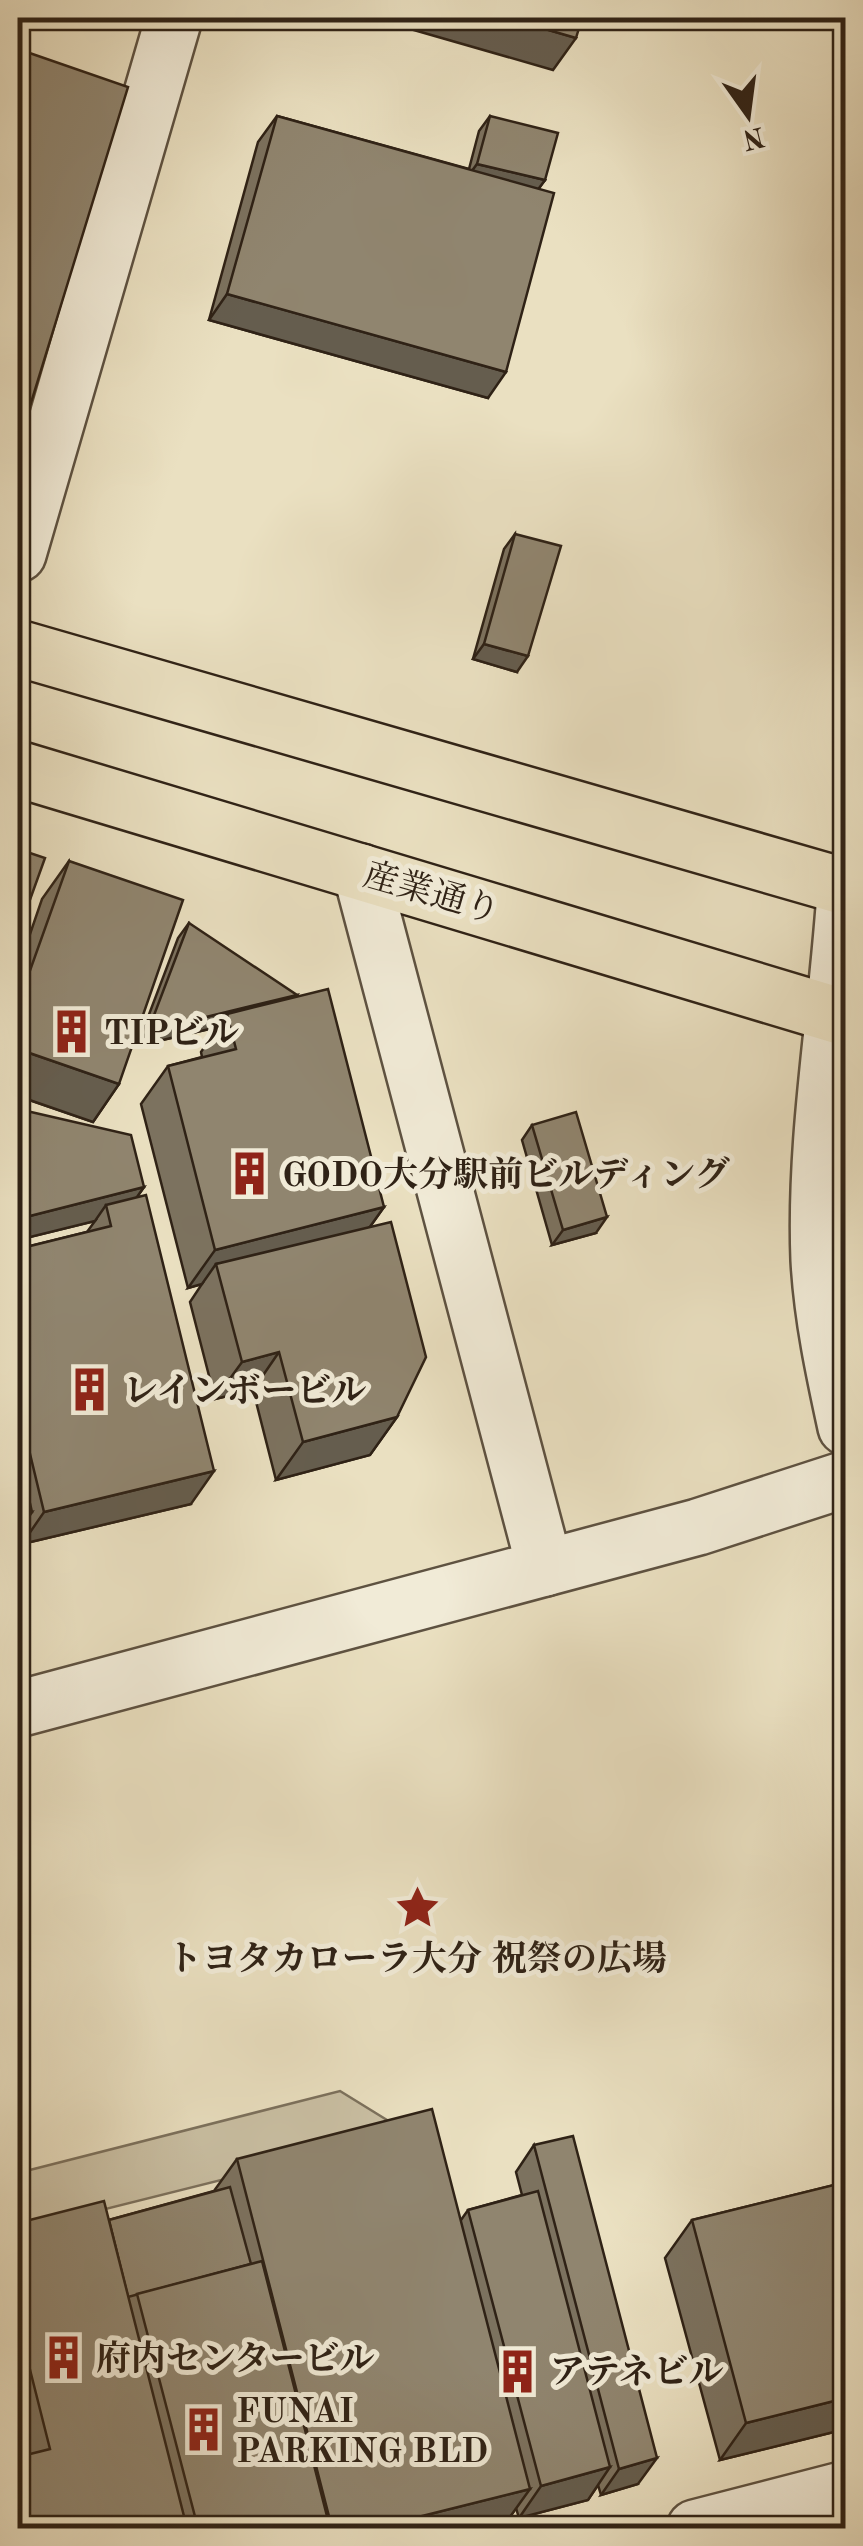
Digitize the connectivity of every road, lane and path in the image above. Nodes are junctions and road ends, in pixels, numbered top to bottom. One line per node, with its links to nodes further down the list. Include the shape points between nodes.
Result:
1 (174, 18): 2 (street)
2 (18, 554)
3 (18, 648): 7 (highway)
4 (18, 768): 5 (highway, 産業通り)
5 (361, 872): 8 (highway, 産業通り); 11 (street)
6 (846, 878): 7 (street)
7 (845, 887): 8 (street)
8 (841, 1017): 9 (street, via 820,1165 819,1262)
9 (846, 1426)
10 (846, 1479): 11 (street)
11 (544, 1568): 12 (street)
12 (18, 1709)
13 (846, 2488): 14 (street)
14 (695, 2528)

